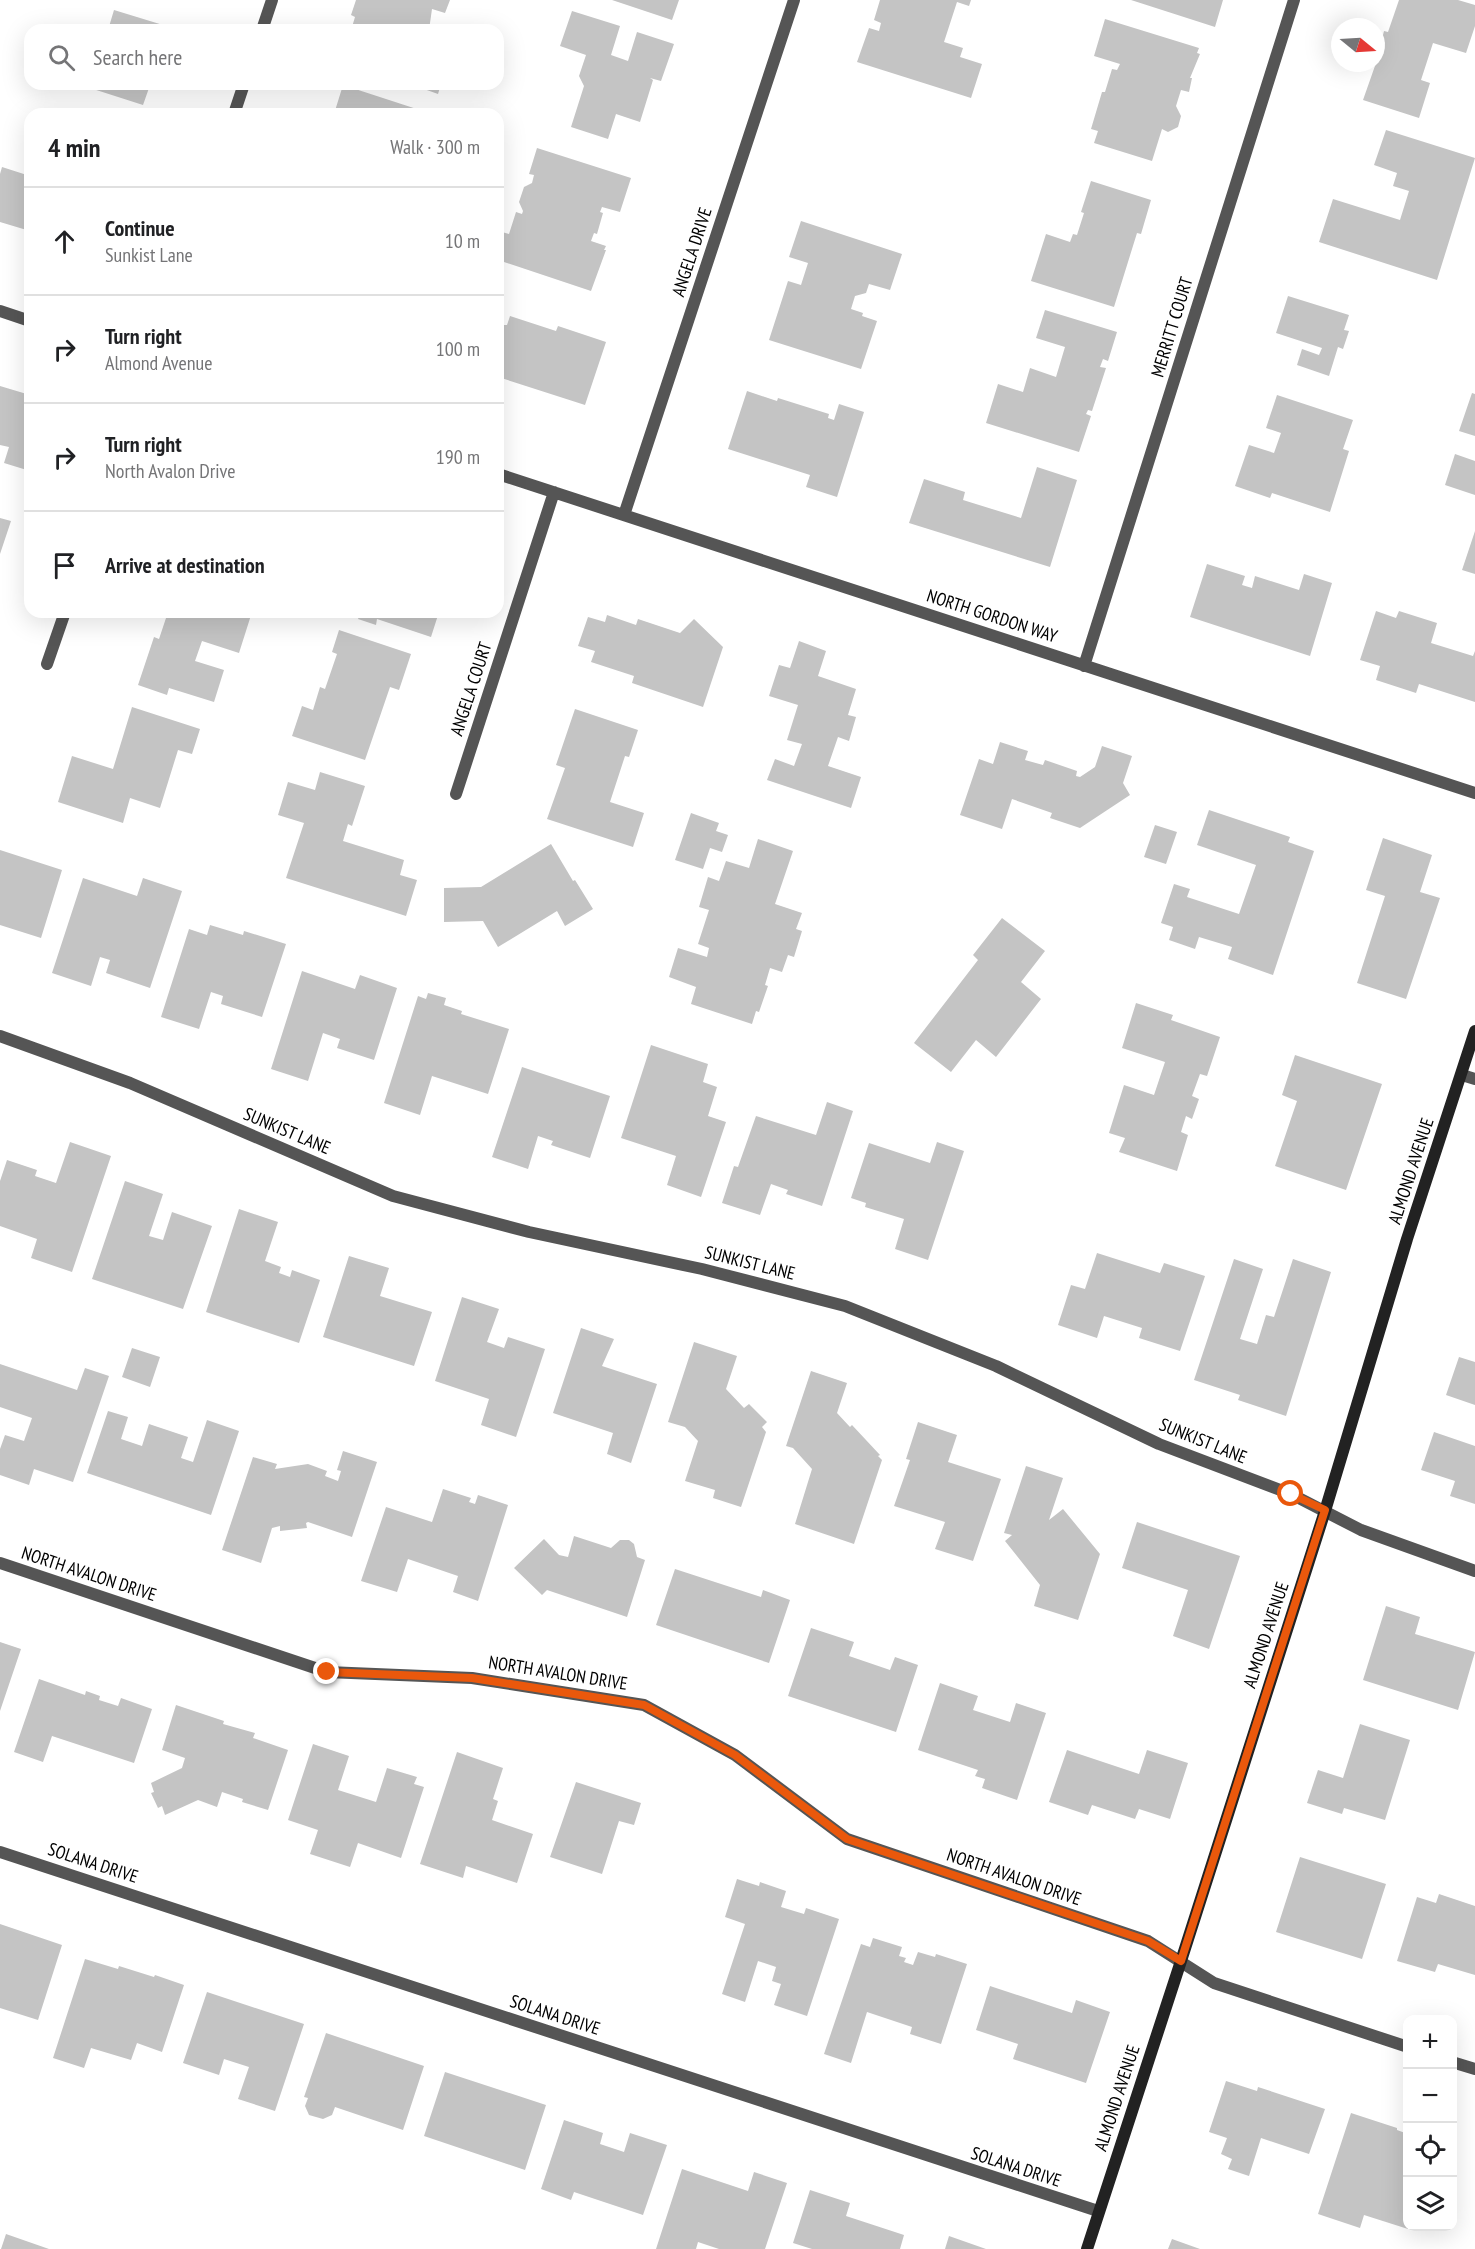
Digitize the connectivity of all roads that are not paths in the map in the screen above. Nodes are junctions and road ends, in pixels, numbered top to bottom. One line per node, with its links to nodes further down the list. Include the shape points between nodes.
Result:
1 (272, 0): 4 (street)
2 (794, 0): 11 (street, ANGELA DRIVE)
3 (1294, 0): 14 (street, MERRITT COURT)
4 (264, 24)
5 (242, 90): 6 (street)
6 (236, 108)
7 (0, 311): 8 (street)
8 (24, 319)
9 (504, 476): 10 (street, NORTH GORDON WAY)
10 (554, 492): 11 (street, NORTH GORDON WAY); 16 (street, ANGELA COURT)
11 (624, 515): 14 (street, NORTH GORDON WAY)
12 (63, 618): 13 (street)
13 (47, 664)
14 (1084, 666): 15 (street, NORTH GORDON WAY)
15 (1475, 793)
16 (456, 794)
17 (1475, 1031): 19 (street, ALMOND AVENUE)
18 (0, 1036): 21 (street, SUNKIST LANE, via 130,1083 393,1196 845,1306 996,1366 1159,1444)
19 (1462, 1075): 20 (street); 21 (street, ALMOND AVENUE, via 1407,1239)
20 (1475, 1078)
21 (1325, 1510): 23 (street, SUNKIST LANE, via 1361,1530); 25 (street, ALMOND AVENUE)
22 (0, 1563): 25 (street, NORTH AVALON DRIVE, via 327,1672 472,1678 644,1705 735,1755 847,1839 1148,1941)
23 (1475, 1571)
24 (0, 1852): 29 (street, SOLANA DRIVE)
25 (1181, 1961): 26 (street, NORTH AVALON DRIVE, via 1214,1983); 29 (street, ALMOND AVENUE)
26 (1403, 2046)
27 (1457, 2064): 28 (street)
28 (1475, 2069)
29 (1098, 2211): 30 (street, ALMOND AVENUE)
30 (1087, 2249)

